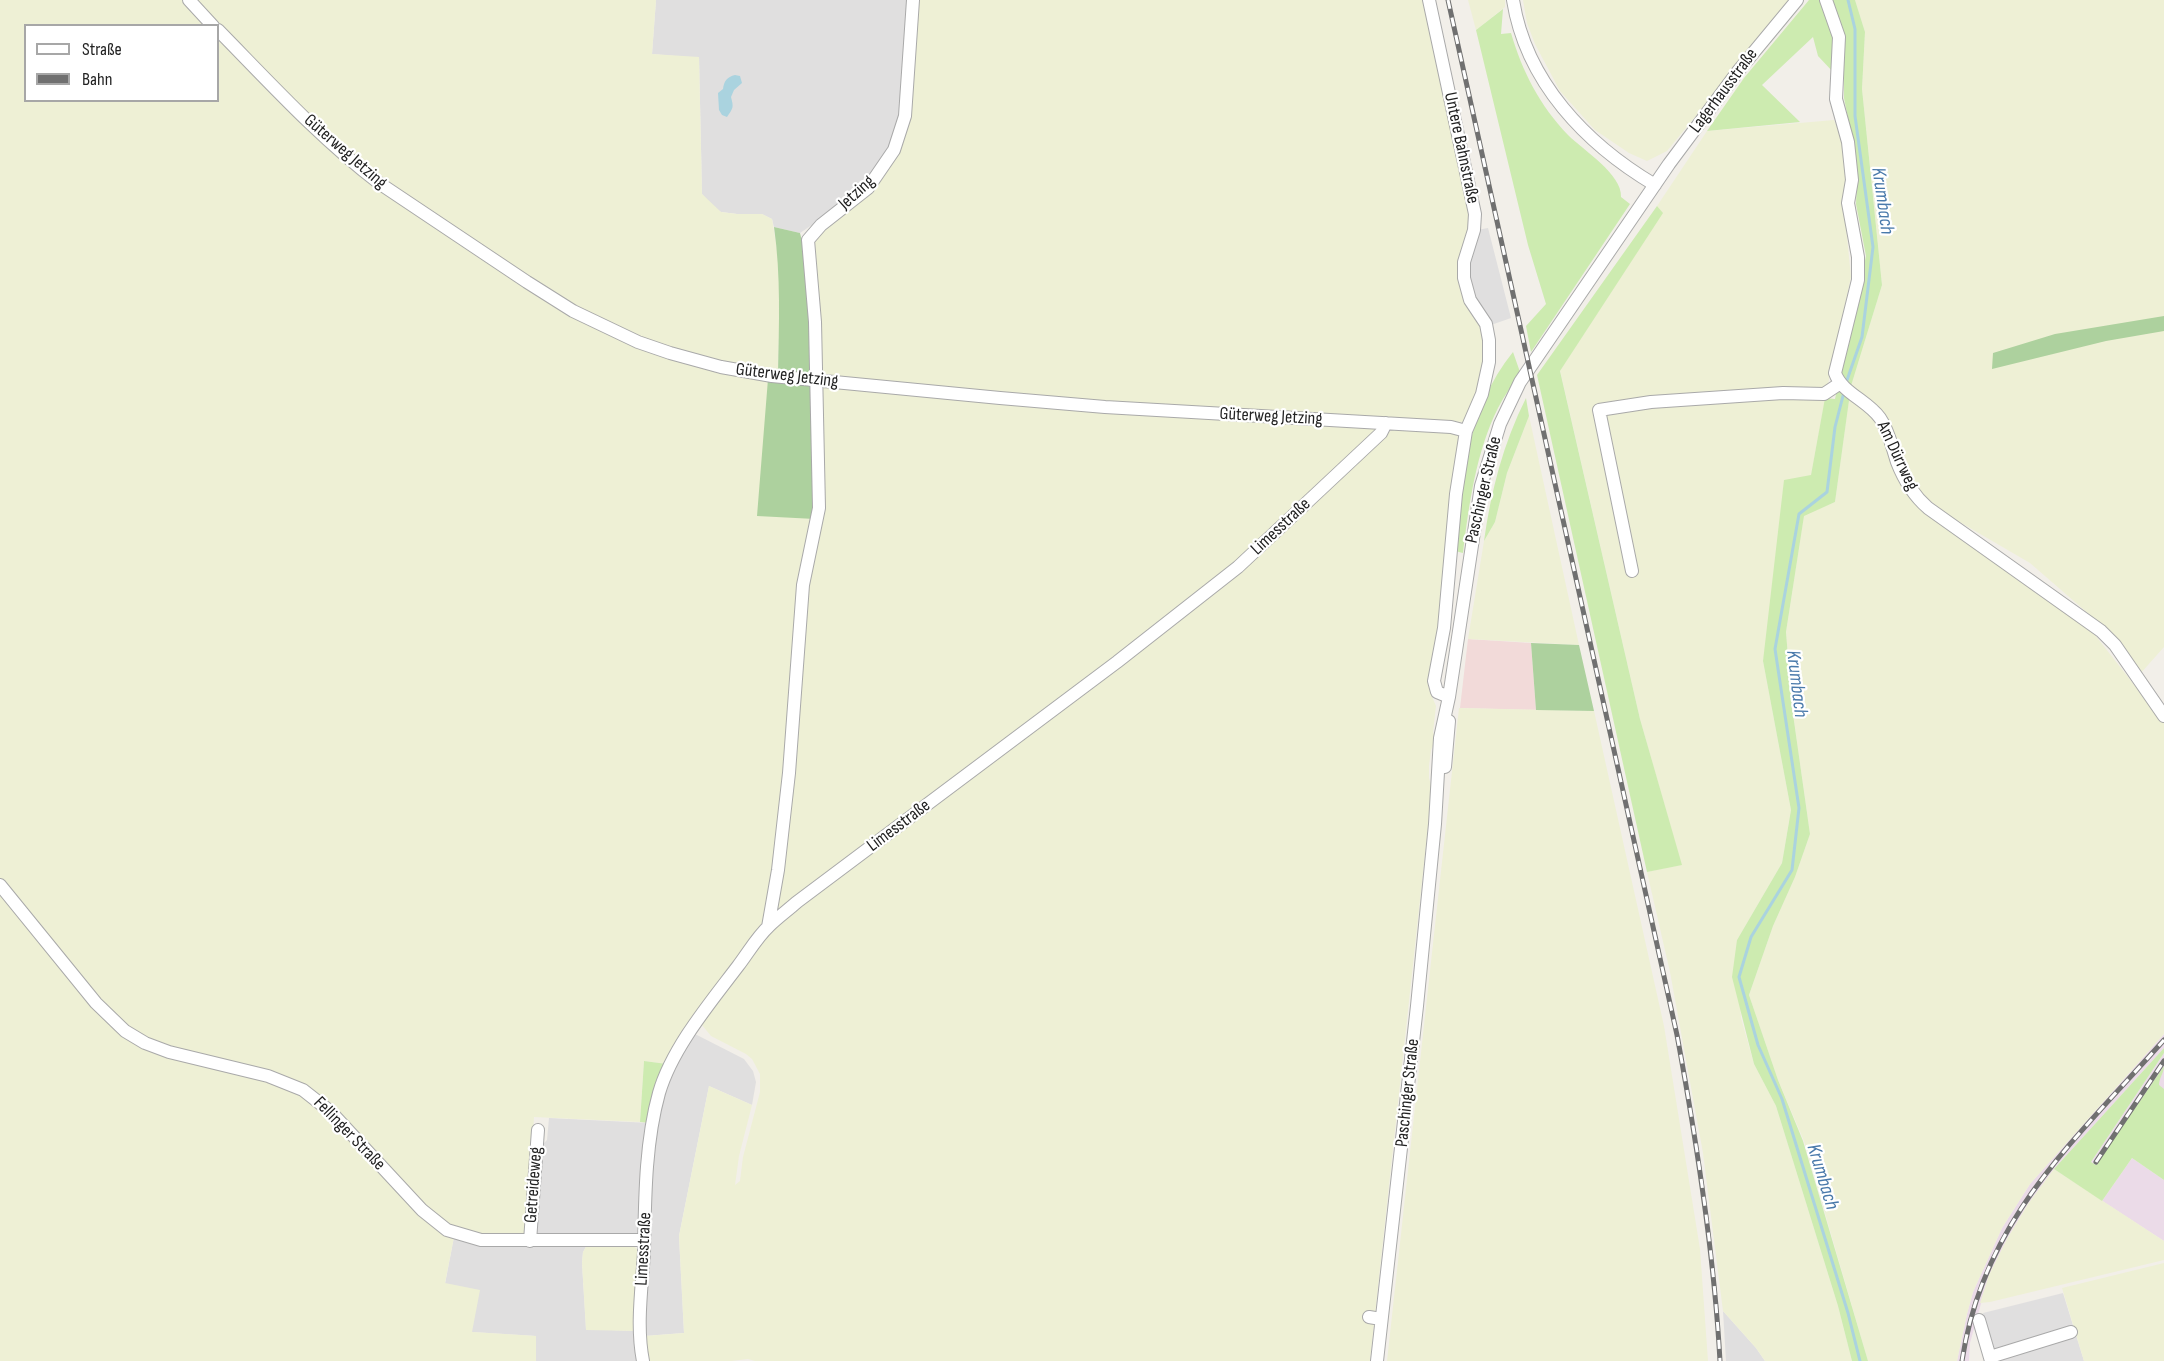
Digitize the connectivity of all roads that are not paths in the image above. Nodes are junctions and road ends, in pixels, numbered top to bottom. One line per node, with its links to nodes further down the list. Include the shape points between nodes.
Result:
1 (189, 0): 7 (street)
2 (913, 0): 10 (street, Jetzing, via 905,116 894,150 868,188 808,240)
3 (1429, 0): 13 (street, Untere Bahnstraße, via 1475,214 1464,262 1465,286 1486,324 1489,340 1486,383)
4 (1513, 0): 9 (street, via 1518,25 1537,70 1561,107 1597,143)
5 (1797, 0): 9 (street, Lagerhausstraße, via 1739,70)
6 (1826, 0): 11 (street, via 1839,38 1836,99 1848,142 1852,180 1848,203 1858,257 1858,280 1835,373)
7 (211, 24)
8 (219, 31): 10 (street, Güterweg Jetzing, via 354,164 552,299 611,330 670,353 721,367)
9 (1655, 185): 15 (street, Paschinger Straße, via 1508,404 1489,453 1479,497)
10 (818, 380): 12 (street, Güterweg Jetzing, via 1105,407); 18 (street, via 819,508 803,585 789,773)
11 (1844, 387): 14 (street, via 1824,394 1682,400 1599,410); 16 (street, Am Dürrweg, via 1881,419 1916,497 2101,631)
12 (1386, 423): 13 (street, Güterweg Jetzing); 18 (street, Limesstraße, via 1381,433 1238,567)
13 (1466, 431): 15 (street, Untere Bahnstraße, via 1444,628 1434,681 1437,692)
14 (1632, 571)
15 (1449, 697): 26 (street, Paschinger Straße, via 1449,739 1435,824 1395,1207 1375,1318)
16 (2164, 716)
17 (0, 885): 20 (street, Fellinger Straße, via 96,1003 130,1036 169,1052 292,1084 327,1107 439,1225 481,1240)
18 (768, 927): 21 (street, Limesstraße, via 694,1028 665,1078 654,1115)
19 (538, 1130): 20 (street, Getreideweg)
20 (530, 1240): 21 (street, Fellinger Straße)
21 (644, 1240): 25 (street, Limesstraße)
22 (1978, 1320): 24 (street)
23 (2071, 1332): 24 (street)
24 (1991, 1359)
25 (643, 1361)
26 (1377, 1361)

